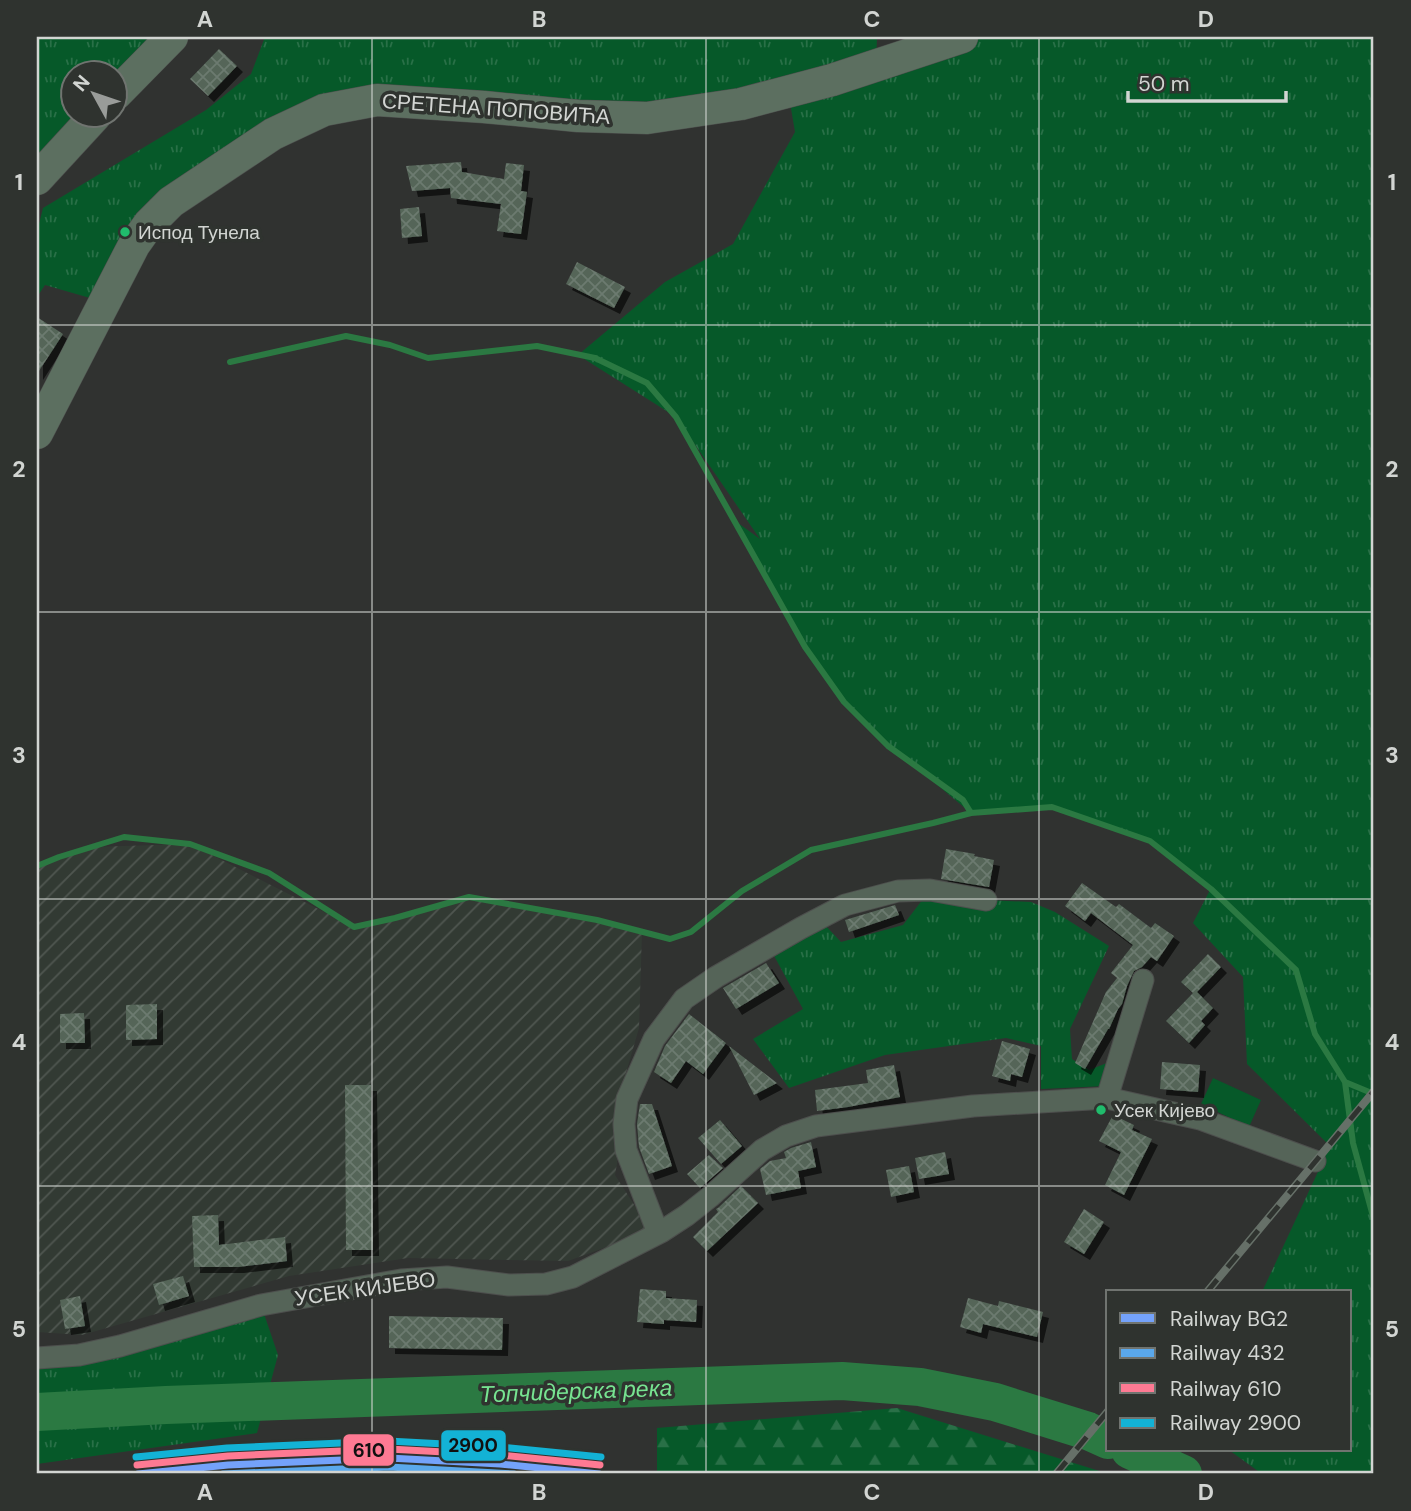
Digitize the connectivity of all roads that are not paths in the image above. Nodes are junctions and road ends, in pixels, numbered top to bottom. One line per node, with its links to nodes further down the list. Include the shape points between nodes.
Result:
1 (172, 37): 3 (street)
2 (962, 37): 6 (street, СРЕТЕНА ПОПОВИЋА, via 741,104 647,118 377,100 324,110 273,134 171,201 149,224 134,244)
3 (130, 80)
4 (82, 130): 5 (street)
5 (37, 179)
6 (37, 433)
7 (986, 900): 11 (street, via 930,890 898,891 845,905 684,999 649,1048 627,1099 624,1124 626,1150)
8 (1143, 980): 9 (street)
9 (1107, 1098): 10 (street, УСЕК КИЈЕВО, via 1200,1119); 11 (street, УСЕК КИЈЕВО, via 973,1106 816,1126 762,1150 711,1196)
10 (1315, 1161)
11 (658, 1233): 12 (street, УСЕК КИЈЕВО, via 573,1277 546,1284 447,1277 401,1280 261,1305 79,1355)
12 (37, 1358)

